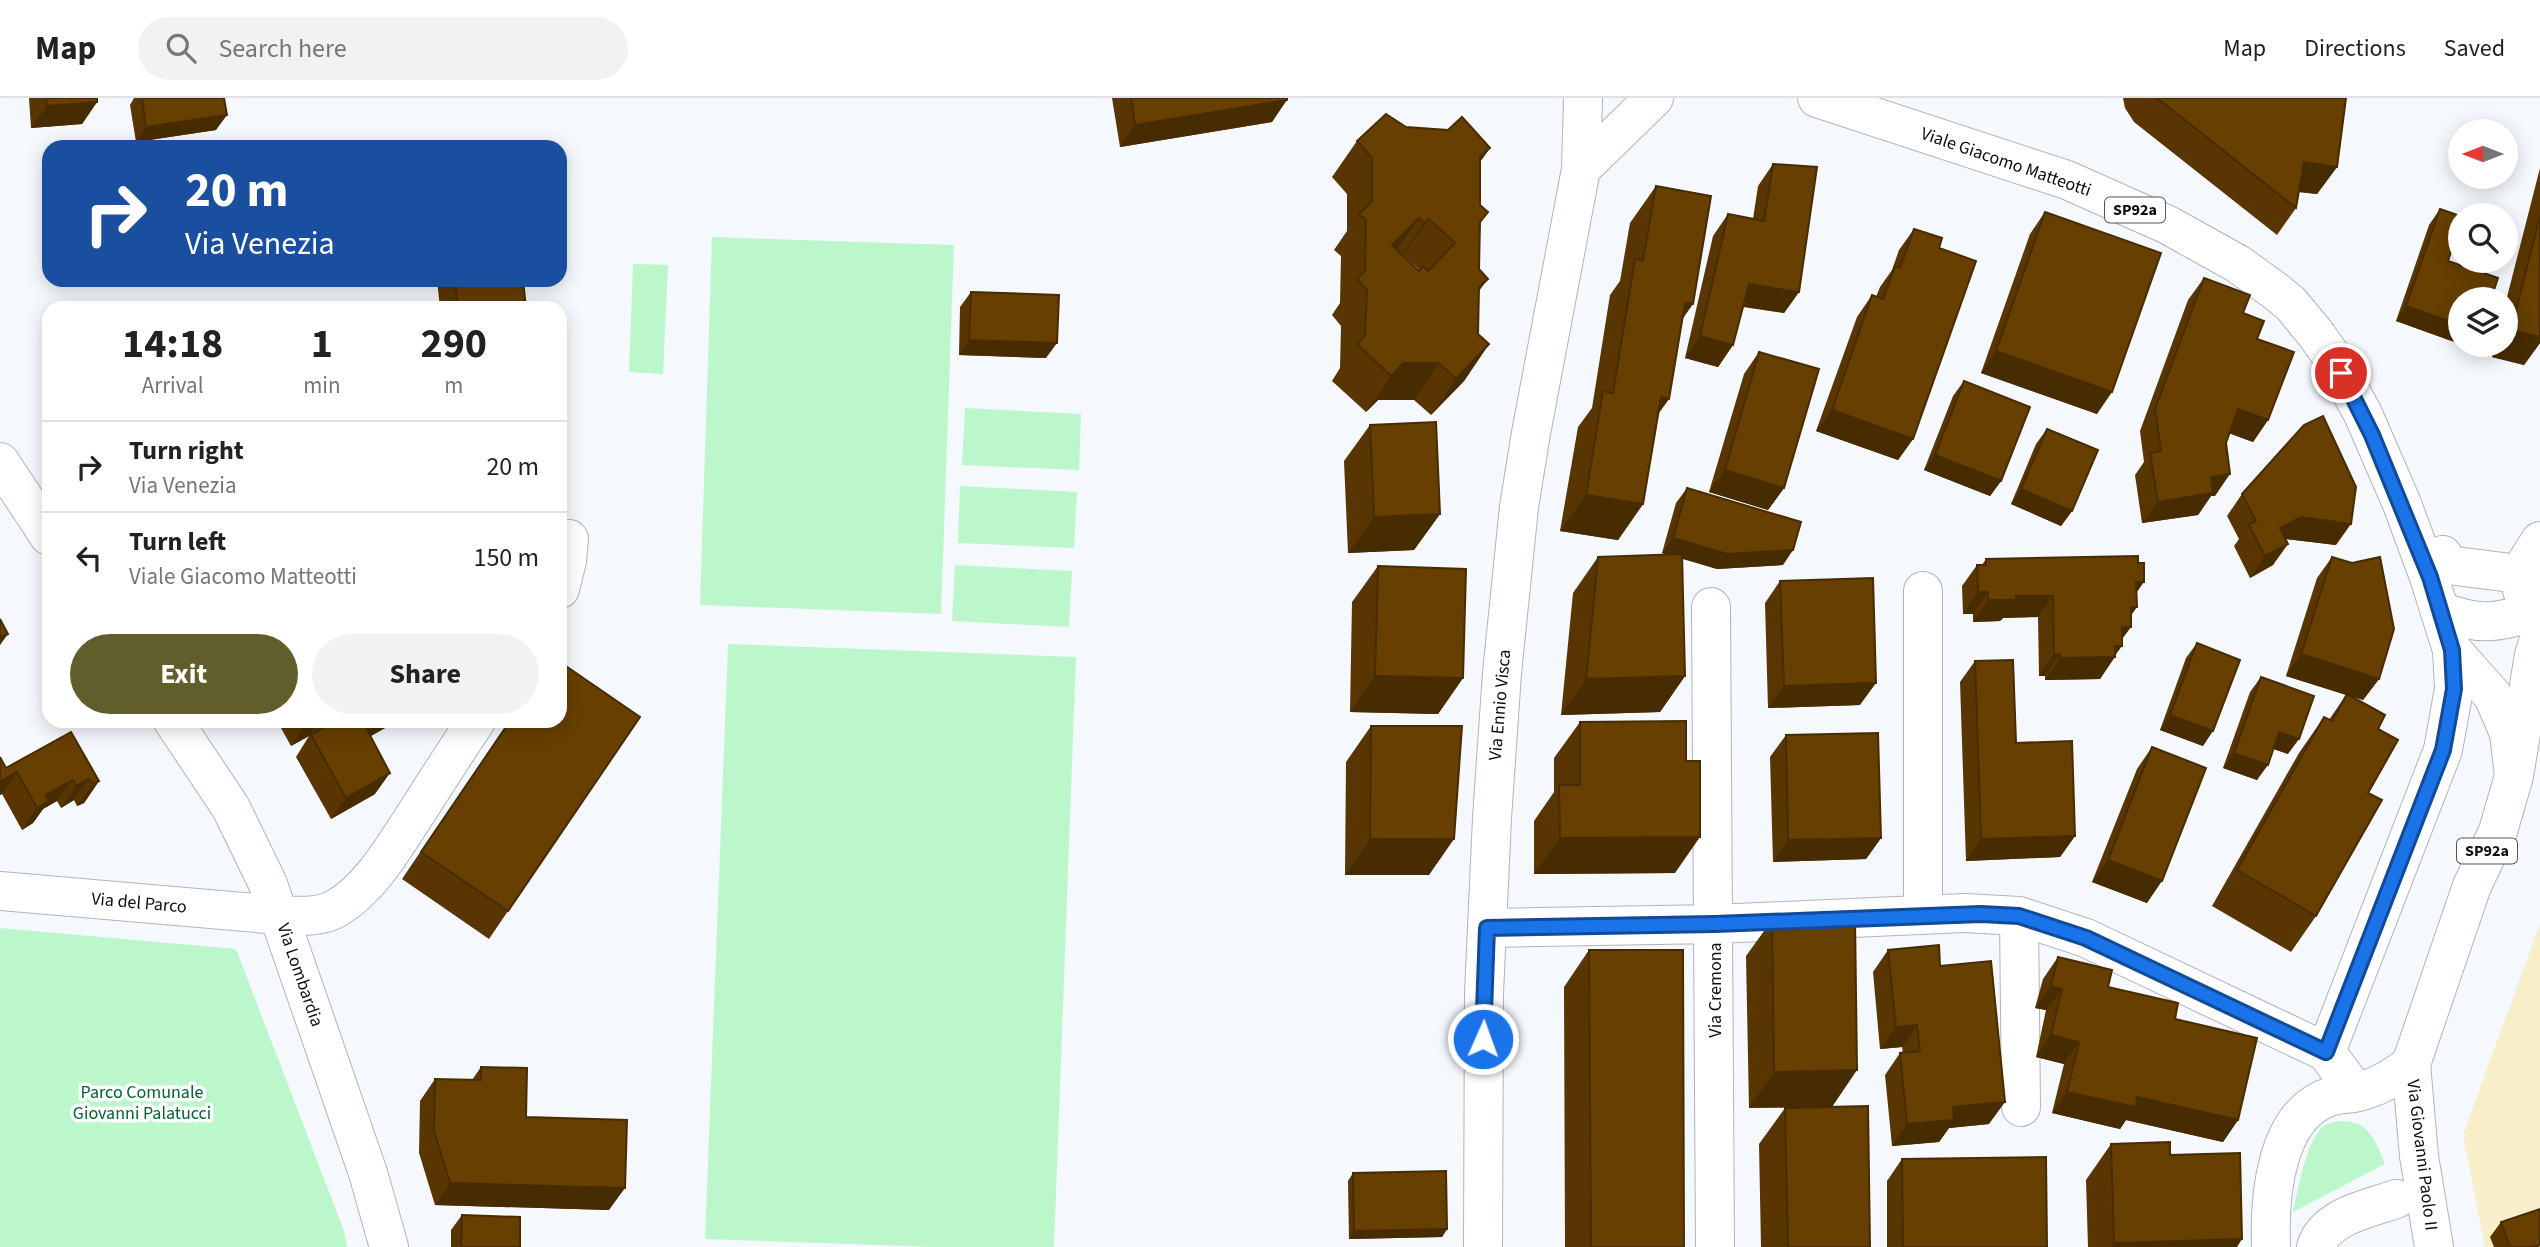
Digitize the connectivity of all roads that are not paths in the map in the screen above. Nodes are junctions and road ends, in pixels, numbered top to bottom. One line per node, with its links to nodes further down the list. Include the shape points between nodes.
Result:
1 (1583, 98): 4 (street, Via Ennio Visca)
2 (1654, 98): 4 (street)
3 (1817, 98): 14 (street, Viale Giacomo Matteotti / SP92a, via 2095,191 2189,236 2274,290 2315,333 2352,391 2402,504)
4 (1581, 169): 25 (street, Via Ennio Visca, via 1541,370 1520,507 1496,743)
5 (0, 462): 6 (street)
6 (42, 525)
7 (569, 538): 10 (street)
8 (2540, 541): 11 (street)
9 (2443, 555): 11 (street, via 2448,565)
10 (567, 561)
11 (2530, 589): 14 (street, via 2494,622 2466,621)
12 (1923, 591): 22 (street)
13 (1711, 607): 24 (street, Via Cremona)
14 (2441, 611): 16 (street, Viale Giacomo Matteotti / SP92a)
15 (2540, 636): 19 (street)
16 (2452, 650): 19 (street, Viale Giacomo Matteotti / SP92a, via 2493,695 2509,733); 26 (street, Viale Giacomo Matteotti / SP92a, via 2454,689 2443,750)
17 (178, 728): 21 (street, Via Lombardia, via 239,822)
18 (471, 728): 21 (street, Via del Parco, via 399,839 359,890 329,912)
19 (2514, 776): 27 (street, Viale Giacomo Matteotti / SP92a)
20 (0, 891): 21 (street, Via del Parco)
21 (279, 915): 31 (street, Via Lombardia, via 368,1173)
22 (1923, 915): 23 (street); 24 (street)
23 (2019, 916): 26 (street, via 2086,938); 29 (street)
24 (1715, 924): 25 (street); 33 (street, Via Cremona)
25 (1487, 928): 32 (street, Via Ennio Visca)
26 (2326, 1052): 28 (street)
27 (2411, 1064): 28 (street, via 2387,1082); 36 (street, Via Giovanni Paolo II, via 2419,1156)
28 (2356, 1092): 34 (street, via 2331,1096 2304,1111 2280,1152 2270,1214)
29 (2021, 1107)
30 (2396, 1199): 35 (street, via 2340,1219 2323,1232)
31 (388, 1245)
32 (1483, 1247)
33 (1715, 1247)
34 (2271, 1247)
35 (2316, 1247)
36 (2434, 1247)

